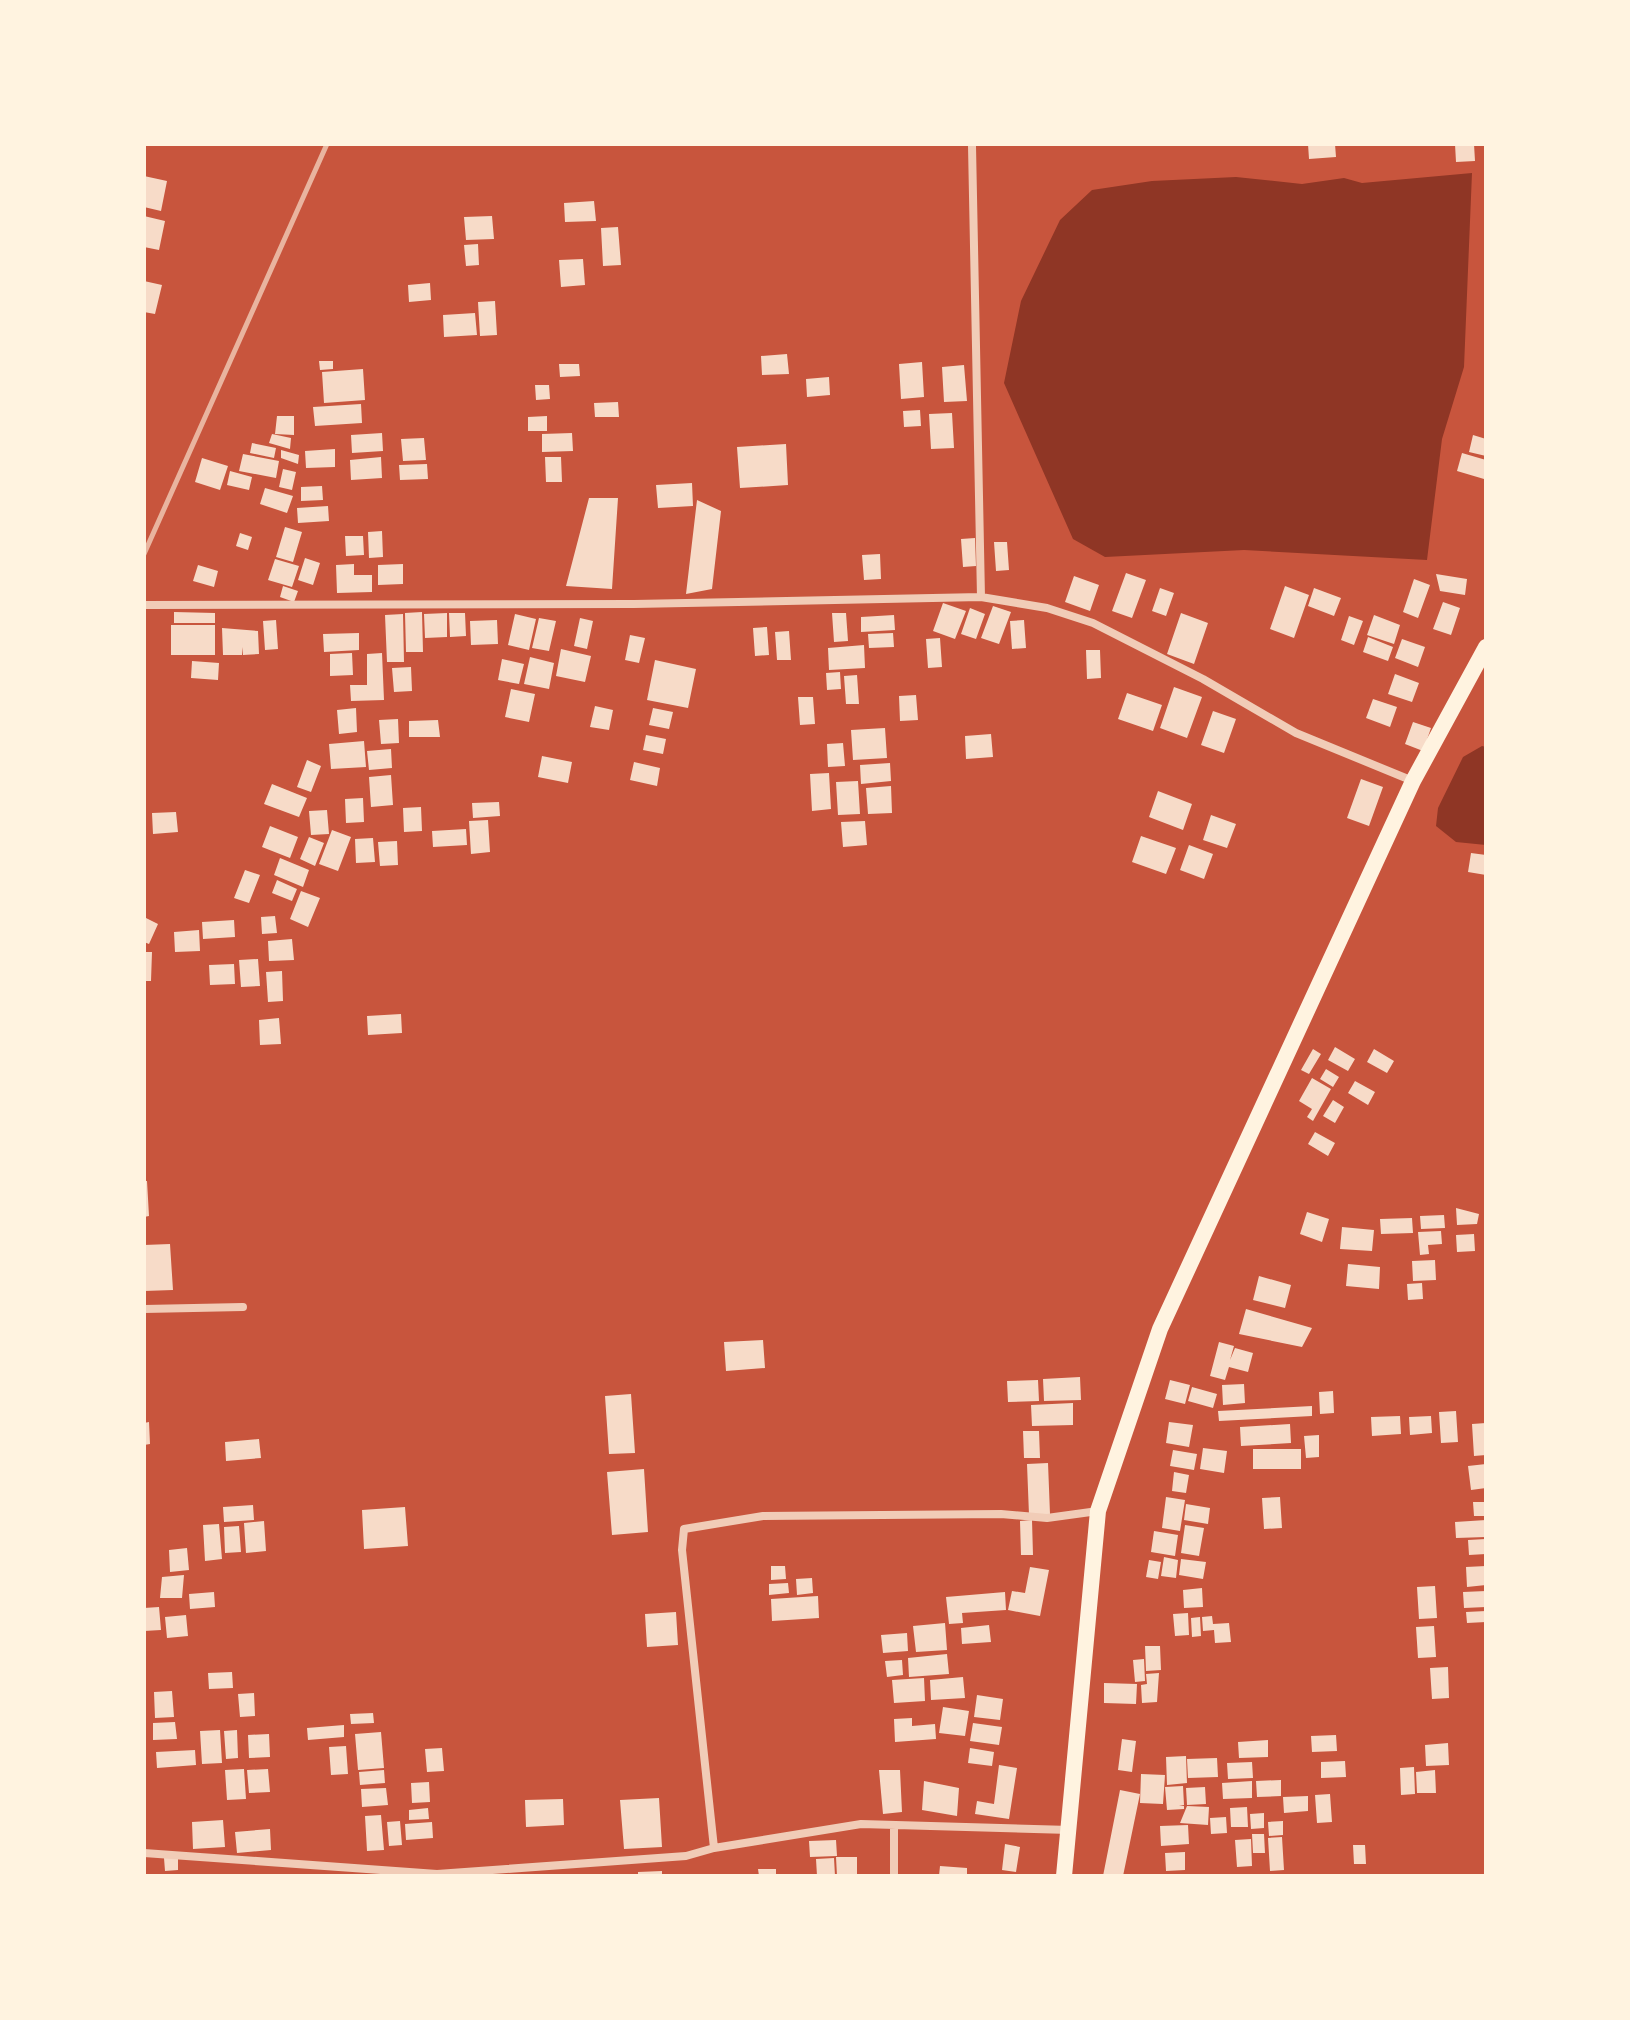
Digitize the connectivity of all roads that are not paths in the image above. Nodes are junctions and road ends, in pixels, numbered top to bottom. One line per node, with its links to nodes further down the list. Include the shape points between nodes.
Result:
1 (972, 146): 2 (street)
2 (981, 597): 3 (street, via 619,605); 5 (street, via 1047,608 1093,623 1296,733)
3 (144, 605)
4 (1486, 647): 5 (highway)
5 (1413, 781): 8 (highway, via 1160,1329)
6 (243, 1307): 7 (street)
7 (144, 1309)
8 (1098, 1511): 10 (highway); 11 (street, via 1047,1518 763,1516 684,1529)
9 (894, 1825): 10 (street); 11 (street, via 861,1824); 13 (street)
10 (1071, 1830): 14 (highway)
11 (714, 1848): 12 (street, via 686,1856 437,1874)
12 (144, 1853)
13 (894, 1876)
14 (1064, 1876)

